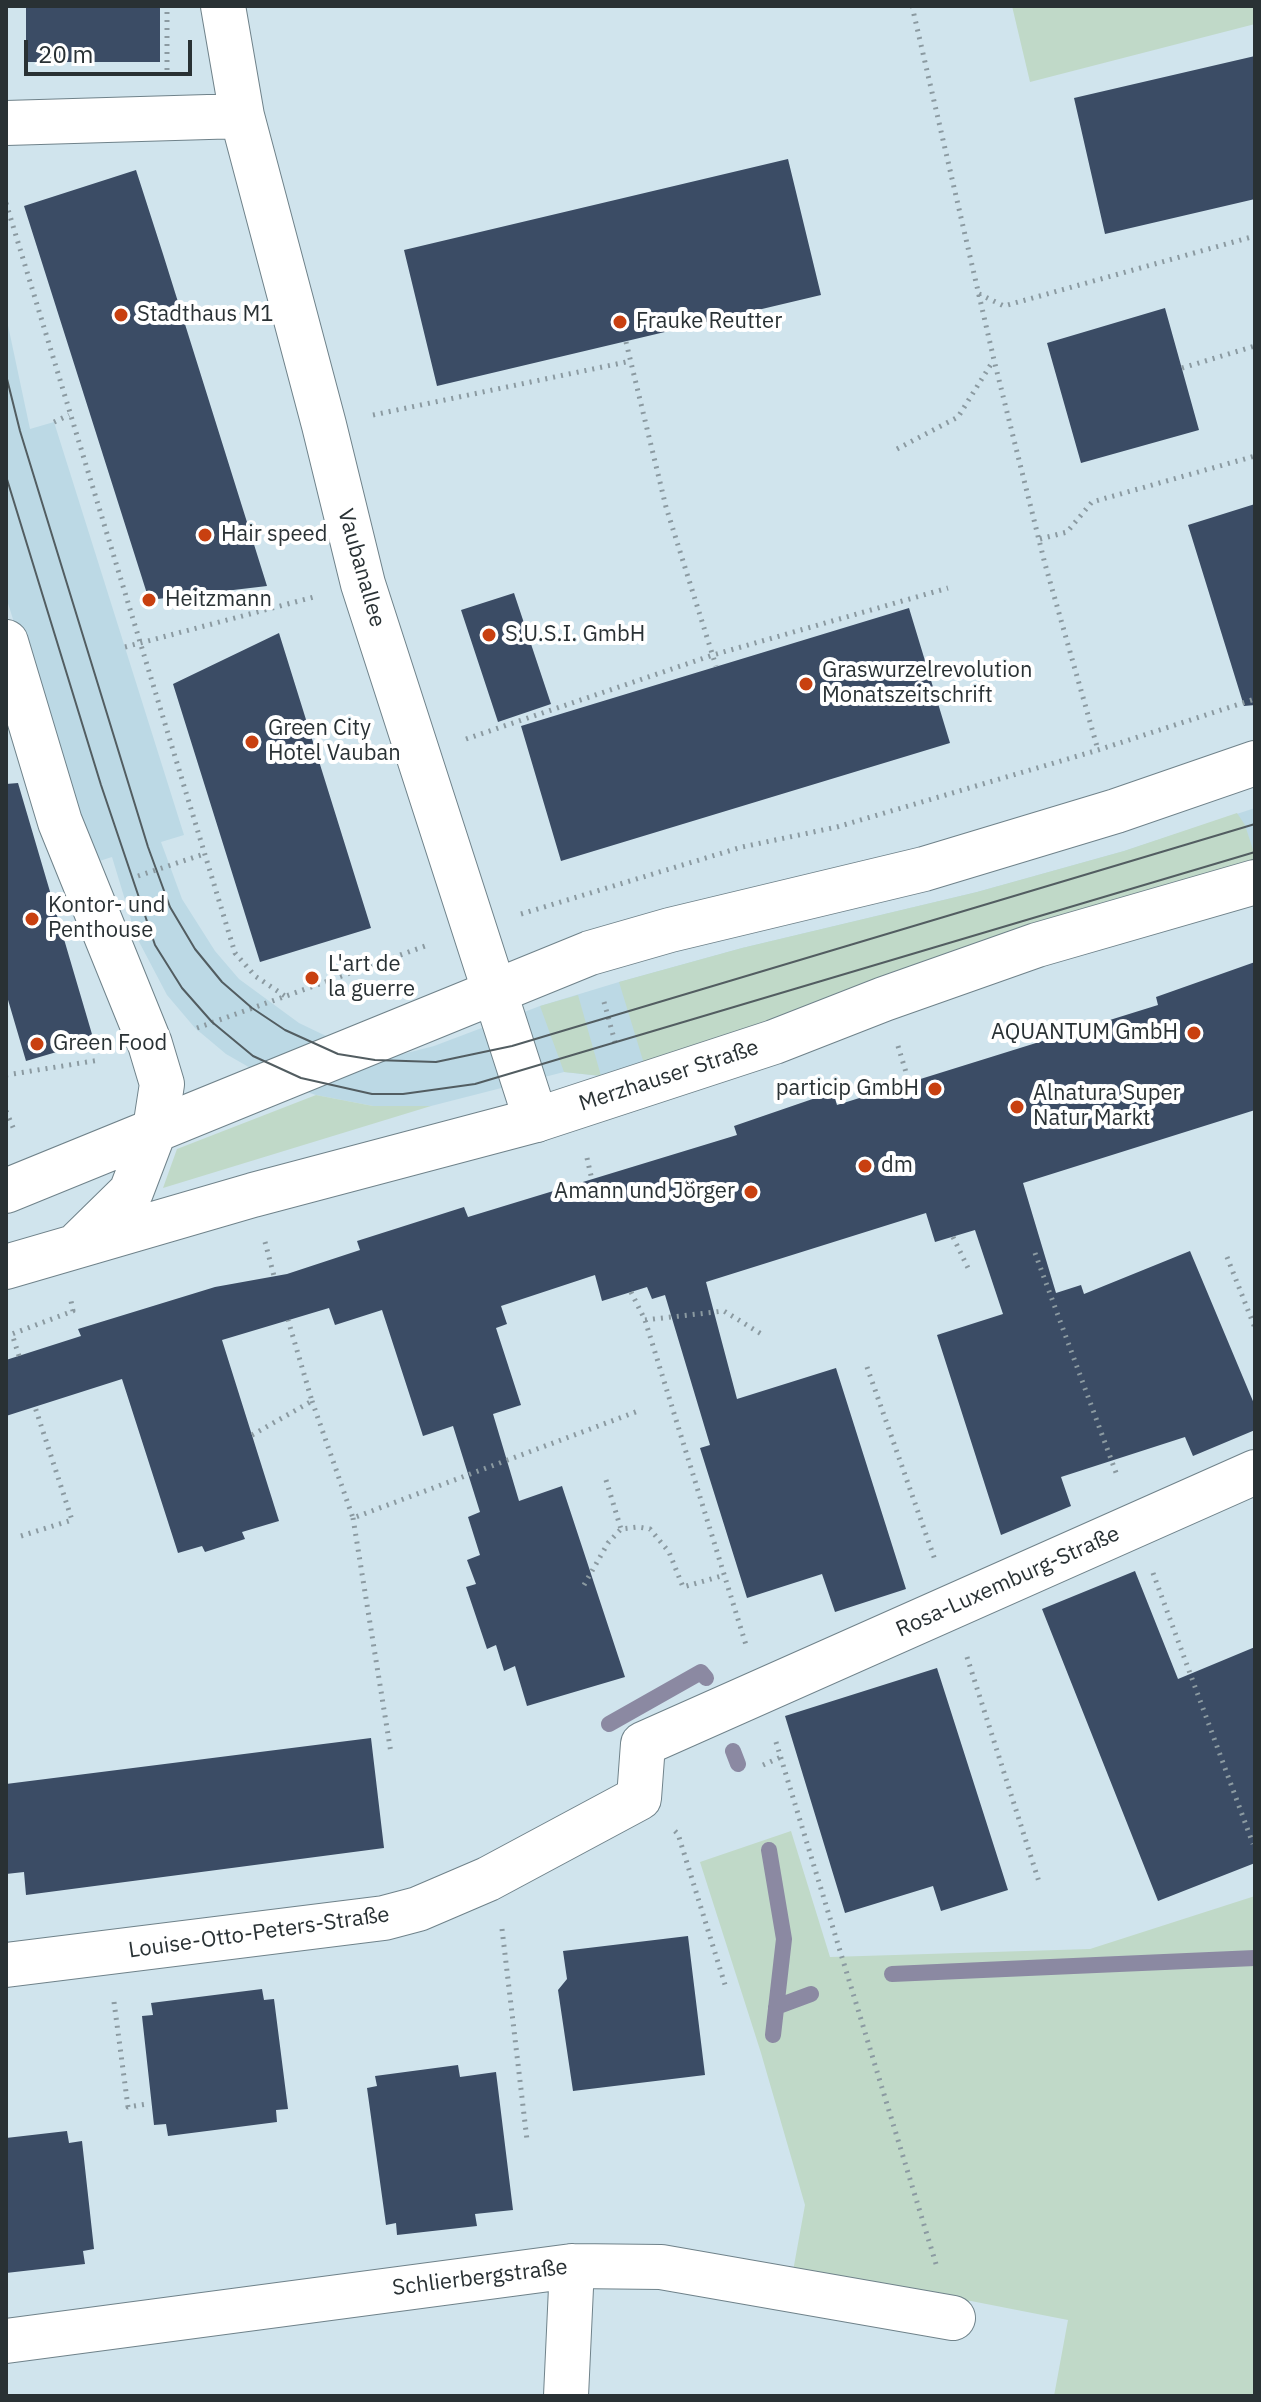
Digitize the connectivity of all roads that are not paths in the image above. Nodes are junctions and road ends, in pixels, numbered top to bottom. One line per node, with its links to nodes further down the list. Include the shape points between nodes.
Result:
1 (223, 6): 2 (street, Vaubanallee)
2 (242, 116): 3 (street); 8 (street, Vaubanallee, via 363,584)
3 (6, 123)
4 (6, 642): 10 (street, Merzhauser Straße, via 60,822 150,1044 162,1084)
5 (1255, 763): 6 (street)
6 (1235, 780): 8 (street, via 924,869 670,930 590,953)
7 (1255, 882): 9 (street, Merzhauser Straße, via 1037,945 774,1042)
8 (494, 990): 9 (street, Vaubanallee); 10 (street)
9 (536, 1120): 12 (street, Merzhauser Straße)
10 (155, 1129): 11 (street); 12 (street, Merzhauser Straße, via 131,1192)
11 (6, 1191)
12 (76, 1246): 13 (street, Merzhauser Straße)
13 (6, 1267)
14 (1255, 1472): 15 (street, Rosa-Luxemburg-Straße, via 643,1744)
15 (639, 1798): 16 (street, Louise-Otto-Peters-Straße, via 488,1879 384,1918)
16 (6, 1965)
17 (572, 2266): 18 (street, Schlierbergstraße, via 661,2267); 19 (street, Schlierbergstraße); 20 (street)
18 (953, 2318)
19 (6, 2341)
20 (566, 2396)

